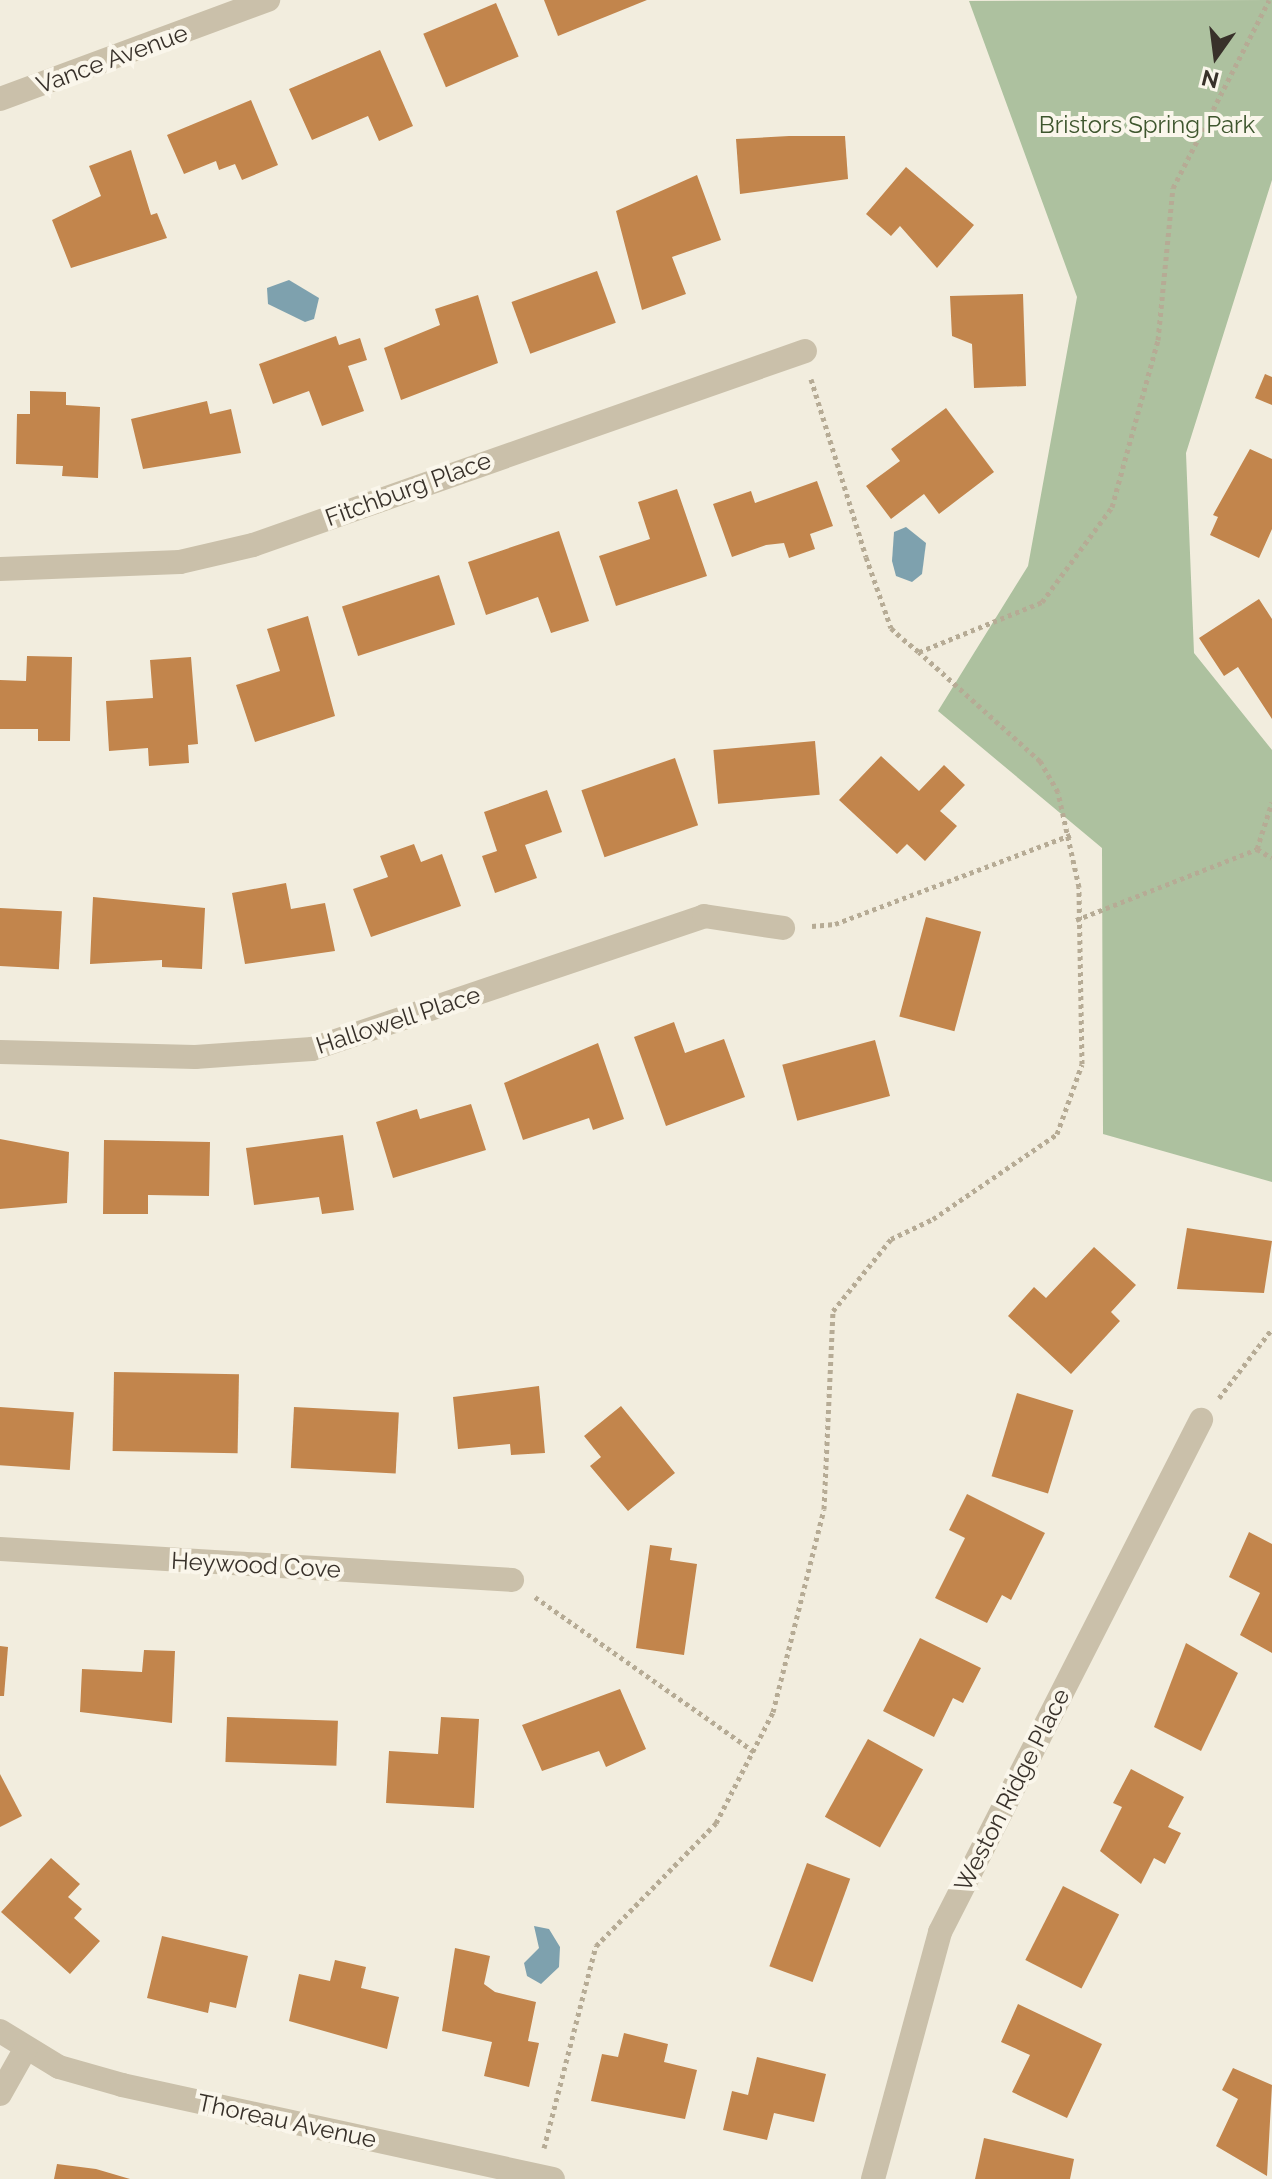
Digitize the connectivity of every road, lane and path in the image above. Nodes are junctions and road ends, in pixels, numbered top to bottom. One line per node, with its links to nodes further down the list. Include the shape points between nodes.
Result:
1 (268, 0): 3 (street, Vance Avenue)
2 (1269, 0): 6 (path, via 1173,188 1158,340 1112,507 1042,602)
3 (0, 99)
4 (805, 351): 5 (street, Fitchburg Place, via 253,545 180,562); 6 (path, via 819,424 891,628)
5 (0, 569)
6 (919, 652): 8 (path, via 1040,761)
7 (1272, 802): 9 (path)
8 (1071, 835): 11 (path); 12 (path, via 835,924)
9 (1257, 849): 10 (path); 11 (path)
10 (1272, 858)
11 (1076, 920): 18 (path, via 1082,1064 1057,1134 933,1219 891,1239 833,1311 827,1355 833,1409 816,1553)
12 (783, 928): 13 (street, Hallowell Place, via 704,916 312,1049 195,1057)
13 (0, 1052)
14 (1272, 1329): 15 (path)
15 (1201, 1420): 23 (street, Weston Ridge Place, via 940,1932)
16 (0, 1549): 17 (street, Heywood Cove)
17 (512, 1580): 18 (path)
18 (756, 1753): 22 (path, via 716,1823 596,1946)
19 (0, 2031): 20 (street, Thoreau Avenue)
20 (26, 2048): 21 (street); 22 (street, Thoreau Avenue, via 59,2067 122,2085)
21 (0, 2094)
22 (548, 2178)
23 (873, 2179)

